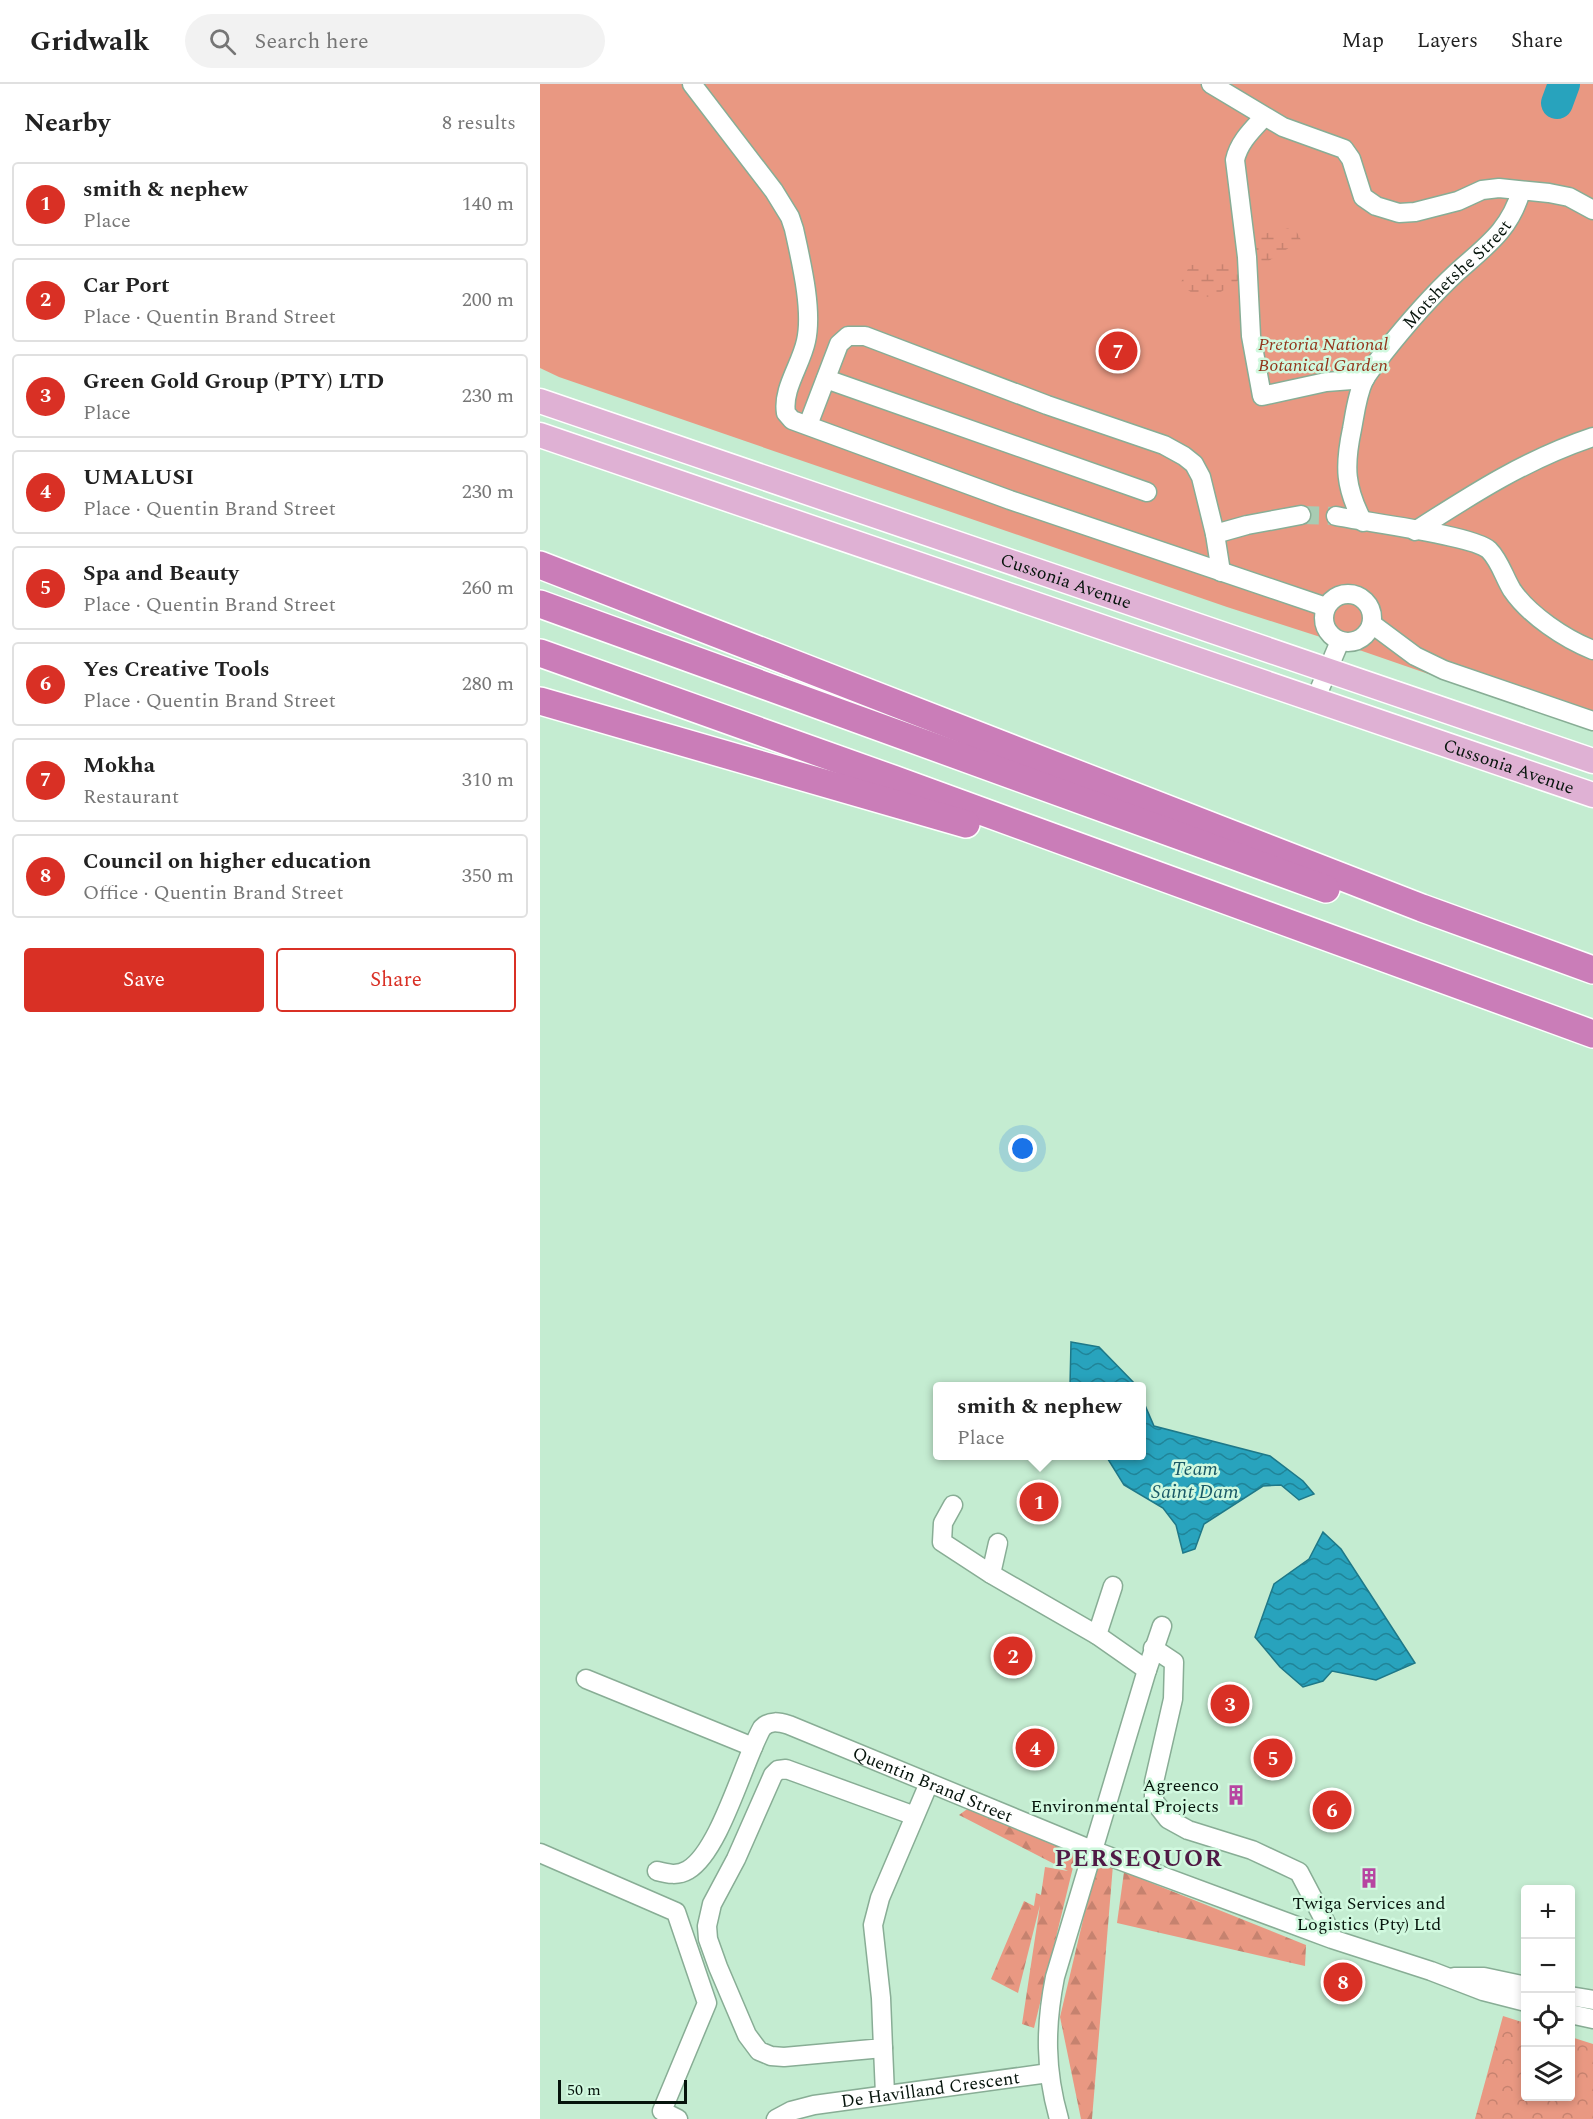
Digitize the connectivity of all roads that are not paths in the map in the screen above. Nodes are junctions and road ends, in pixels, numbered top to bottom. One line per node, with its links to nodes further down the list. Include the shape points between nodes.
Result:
1 (692, 84): 9 (street, via 790,217 808,310 808,330 785,409 792,420)
2 (1211, 84): 3 (street)
3 (1264, 117): 4 (street, via 1283,128 1344,148 1363,197 1399,213 1431,209 1489,188); 7 (street, via 1245,138 1235,160 1249,278 1251,336 1262,396 1326,382)
4 (1521, 191): 5 (street, via 1569,197); 7 (street, Motshetshe Street, via 1498,236 1439,290)
5 (1593, 210)
6 (826, 379): 9 (street); 12 (street); 17 (street, via 843,339 865,336 1164,445 1194,464)
7 (1365, 379): 15 (street, Motshetshe Street, via 1354,416 1347,470 1348,486)
8 (540, 401): 26 (main road, Cussonia Avenue)
9 (808, 425): 19 (street)
10 (540, 435): 27 (main road, Cussonia Avenue)
11 (1593, 436): 16 (street, via 1510,472)
12 (1147, 492)
13 (1301, 515): 17 (street)
14 (1336, 516): 15 (street)
15 (1363, 522): 16 (street)
16 (1415, 531): 24 (street, via 1457,538 1489,550 1524,603 1565,636)
17 (1215, 534): 19 (street)
18 (540, 565): 33 (highway, via 1422,908)
19 (1221, 572): 21 (street)
20 (540, 604): 34 (highway)
21 (1326, 607): 22 (street, via 1339,595 1357,595 1370,607); 23 (street, via 1325,627)
22 (1372, 624): 23 (street, via 1360,640); 29 (street, via 1415,656 1443,670)
23 (1340, 641): 26 (street)
24 (1593, 650)
25 (540, 653): 32 (highway)
26 (1326, 671): 27 (street); 30 (main road, Cussonia Avenue)
27 (1315, 700): 31 (main road, Cussonia Avenue)
28 (540, 701): 32 (highway, via 1091,861 1263,921)
29 (1593, 721)
30 (1593, 761)
31 (1593, 795)
32 (1356, 947): 35 (highway)
33 (1593, 970)
34 (1593, 986)
35 (1593, 1034)
36 (953, 1505): 38 (street, via 943,1523 942,1542)
37 (998, 1543): 38 (street)
38 (991, 1574): 41 (street)
39 (1113, 1586): 41 (street)
40 (1162, 1626): 42 (street)
41 (1097, 1635): 43 (street)
42 (1153, 1648): 43 (street); 51 (street, via 1174,1662 1173,1699 1154,1782 1154,1801 1168,1819 1188,1830 1252,1850 1299,1872)
43 (1147, 1670): 48 (street)
44 (586, 1679): 45 (street)
45 (753, 1747): 46 (street, Quentin Brand Street, via 762,1728 777,1722); 50 (street, via 720,1825 696,1863 683,1873)
46 (929, 1783): 47 (street); 48 (street, Quentin Brand Street)
47 (915, 1816): 59 (street, via 873,1924); 59 (street, via 801,1774 778,1770 708,1917 708,1939 718,1967 747,2035 759,2051 784,2058)
48 (1092, 1850): 52 (street, Quentin Brand Street, via 1332,1939); 60 (street, via 1049,2008)
49 (540, 1853): 62 (street, via 676,1912 707,2003 662,2111)
50 (657, 1871)
51 (1330, 1931)
52 (1449, 1977): 53 (street, Quentin Brand Street, via 1484,1977); 56 (street, Quentin Brand Street)
53 (1521, 1985)
54 (1575, 1997): 55 (street)
55 (1593, 2000)
56 (1521, 2001)
57 (1575, 2015): 58 (street)
58 (1593, 2019)
59 (883, 2048): 61 (street)
60 (1049, 2073): 61 (street, De Havilland Crescent); 64 (street)
61 (885, 2094): 63 (street, De Havilland Crescent, via 807,2106)
62 (678, 2119)
63 (776, 2119)
64 (1059, 2119)

